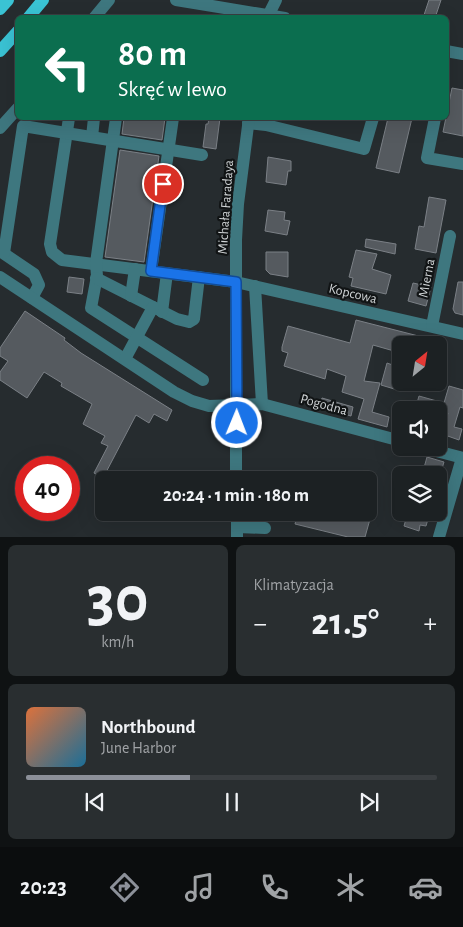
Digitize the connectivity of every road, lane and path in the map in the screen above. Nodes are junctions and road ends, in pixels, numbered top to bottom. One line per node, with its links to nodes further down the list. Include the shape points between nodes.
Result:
1 (8, 0): 6 (main road)
2 (43, 0): 7 (main road)
3 (109, 0): 8 (street)
4 (276, 0): 10 (street)
5 (182, 1): 9 (street)
6 (0, 9)
7 (30, 15)
8 (96, 15)
9 (258, 15)
10 (270, 15)
11 (15, 34): 12 (main road)
12 (0, 52)
13 (449, 52): 14 (street)
14 (463, 54)
15 (14, 112): 26 (street)
16 (19, 120): 25 (street)
17 (45, 120): 27 (street)
18 (69, 120): 28 (street, Kopcowa)
19 (94, 120): 29 (street)
20 (116, 120): 30 (street)
21 (173, 120): 31 (street)
22 (249, 120): 23 (street, via 364,149); 43 (street, Michała Faradaya, via 238,204)
23 (372, 120)
24 (435, 120): 33 (street, via 427,158)
25 (22, 126): 27 (street); 35 (street)
26 (0, 128)
27 (39, 128): 28 (street)
28 (67, 133): 29 (street); 36 (street, Kopcowa, via 50,244 52,252 62,260)
29 (92, 137): 30 (street)
30 (113, 140): 31 (street); 36 (street)
31 (168, 149): 32 (street); 38 (street)
32 (202, 155)
33 (463, 164)
34 (450, 236): 48 (street, Mierna)
35 (2, 252): 46 (street, via 34,274 39,285)
36 (96, 263): 37 (street, Kopcowa); 42 (street)
37 (135, 269): 38 (street, Kopcowa); 45 (street)
38 (151, 271): 39 (street, Kopcowa)
39 (167, 273): 41 (street, Kopcowa); 47 (street)
40 (0, 277): 46 (street, Pogodna)
41 (199, 277): 43 (street, Kopcowa); 47 (street, via 192,321 177,320)
42 (96, 278): 45 (street); 50 (street, via 91,308)
43 (236, 282): 44 (street, Kopcowa); 53 (street, Michała Faradaya)
44 (255, 286): 48 (street, Kopcowa); 54 (street)
45 (130, 296): 47 (street)
46 (32, 298): 51 (street, Pogodna)
47 (157, 309): 50 (street)
48 (432, 326): 49 (street, Kopcowa)
49 (463, 334)
50 (137, 338): 51 (street); 52 (street)
51 (125, 359): 53 (street, Pogodna, via 192,401 209,406)
52 (203, 380)
53 (237, 404): 54 (street, Pogodna); 58 (street, Michała Faradaya)
54 (262, 404): 55 (street, Pogodna, via 300,418)
55 (392, 439)
56 (447, 454): 57 (street)
57 (462, 458): 61 (street)
58 (236, 471)
59 (265, 528): 60 (street)
60 (237, 532)
61 (439, 537)

